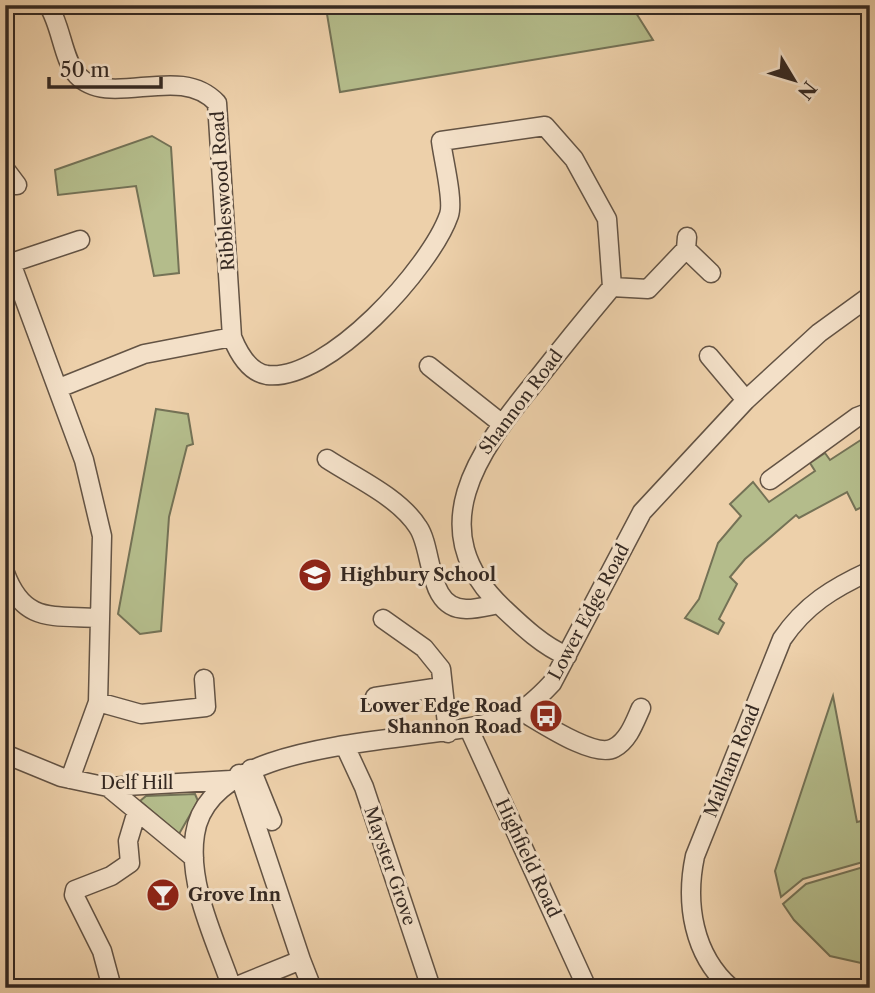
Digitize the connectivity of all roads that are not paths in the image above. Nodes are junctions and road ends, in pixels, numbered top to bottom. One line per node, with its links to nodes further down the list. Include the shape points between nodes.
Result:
1 (48, 5): 8 (street, Ribbleswood Road, via 75,74 96,88 188,86 206,91 217,103)
2 (5, 170): 3 (street)
3 (11, 185)
4 (80, 240): 11 (street, via 11,263)
5 (711, 273): 6 (street, via 686,243 648,289)
6 (612, 286): 8 (street, via 607,219 574,159 545,126 441,141 450,213 424,258 370,322 335,353 267,375 251,367); 14 (street, Shannon Road)
7 (870, 296): 12 (street, Lower Edge Road, via 819,333)
8 (232, 337): 11 (street, via 144,354)
9 (709, 356): 12 (street)
10 (429, 366): 14 (street)
11 (59, 388): 20 (street, via 85,460 103,536)
12 (746, 400): 22 (street, Lower Edge Road, via 642,512)
13 (870, 412): 16 (street, via 857,416)
14 (501, 423): 19 (street, Shannon Road, via 477,461 461,515 462,540 474,571)
15 (327, 459): 19 (street, via 404,510 420,528 434,582 446,602 464,609)
16 (769, 480)
17 (870, 572): 45 (street, Malham Road, via 826,593 793,622 782,639 695,856 690,888 693,923 711,965)
18 (5, 573): 20 (street, via 13,596 35,614)
19 (499, 604): 22 (street, Shannon Road)
20 (99, 618): 26 (street)
21 (383, 619): 24 (street, via 424,648 441,668)
22 (567, 656): 28 (street, Lower Edge Road, via 551,683)
23 (204, 679): 26 (street, via 205,707 141,714)
24 (441, 687): 25 (street); 30 (street)
25 (375, 697)
26 (98, 702): 34 (street)
27 (641, 708): 28 (street, via 627,735 606,750 580,743)
28 (521, 711): 29 (street, Lower Edge Road)
29 (469, 729): 30 (street, Lower Edge Road); 44 (street, Highfield Road)
30 (448, 733): 31 (street, Lower Edge Road)
31 (345, 746): 33 (street, Lower Edge Road, via 279,758); 43 (street, Mayster Grove, via 368,799)
32 (5, 754): 34 (street, Delf Hill)
33 (241, 774): 35 (street, Delf Hill); 37 (street); 38 (street, Lower Edge Road, via 209,802 195,833); 39 (street)
34 (70, 779): 35 (street, Delf Hill)
35 (108, 787): 36 (street)
36 (137, 811): 38 (street); 40 (street, via 128,841 130,863 75,890 74,895 102,951)
37 (272, 821)
38 (194, 858): 41 (street, Lower Edge Road, via 205,911)
39 (301, 960): 41 (street); 42 (street)
40 (112, 988)
41 (232, 988)
42 (312, 988)
43 (431, 988)
44 (587, 988)
45 (730, 988)

